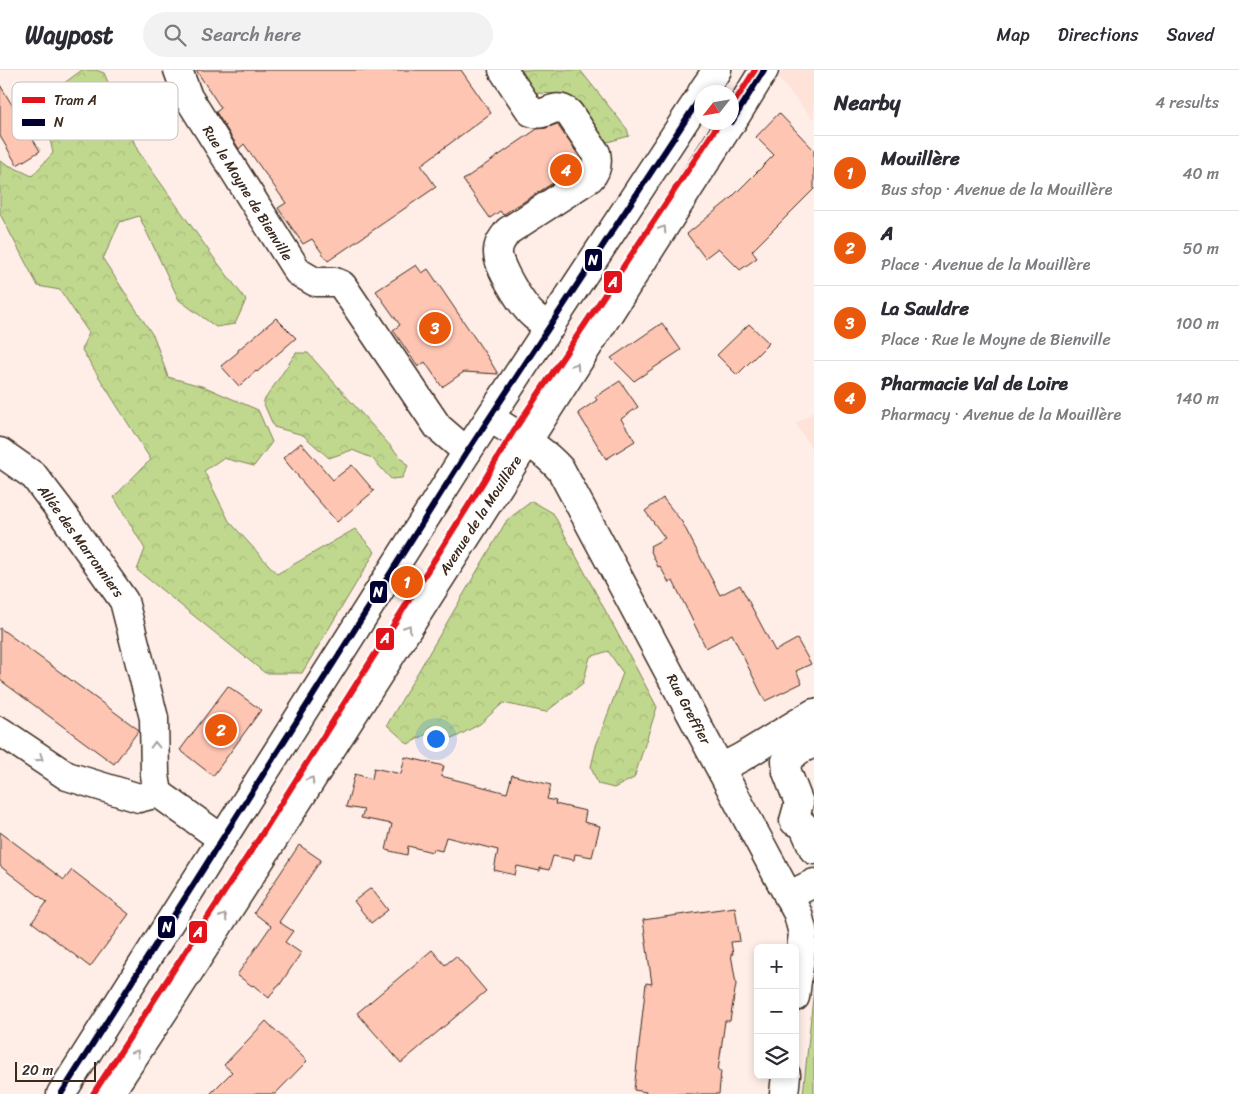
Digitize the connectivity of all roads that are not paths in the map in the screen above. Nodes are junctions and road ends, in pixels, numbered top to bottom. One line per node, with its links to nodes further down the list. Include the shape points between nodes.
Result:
1 (178, 70): 13 (street, Rue le Moyne de Bienville, via 188,97 298,272 315,282 342,285 438,427)
2 (503, 70): 9 (street, via 531,112 536,114 563,108 569,113 598,160 595,173 590,178 508,231 501,240 500,264 521,302 533,316)
3 (717, 70): 5 (street)
4 (764, 70): 7 (street, Avenue de la Mouillère)
5 (707, 85)
6 (694, 105): 9 (street)
7 (739, 109)
8 (726, 130): 11 (street, Avenue de la Mouillère, one-way to 8)
9 (551, 326): 10 (street)
10 (490, 418): 11 (street, Avenue de la Mouillère); 13 (street)
11 (527, 441): 17 (street, Rue Greffier, via 561,470); 28 (street, Avenue de la Mouillère, one-way to 11)
12 (0, 452): 18 (street, Allée des Marronniers, one-way to 12, via 154,718 124,600 34,476)
13 (468, 452): 21 (street)
14 (814, 713): 17 (street)
15 (0, 730): 18 (street, one-way to 18, via 67,776 139,798)
16 (814, 744): 19 (street, via 799,750 786,761)
17 (721, 768): 20 (street, Rue Greffier)
18 (158, 794): 21 (street)
19 (804, 822): 20 (street); 22 (street)
20 (759, 839): 24 (street, Rue Greffier)
21 (222, 840): 27 (street)
22 (814, 850)
23 (814, 883): 24 (street)
24 (788, 896): 25 (street, Rue Greffier, via 798,914 803,934)
25 (796, 989)
26 (786, 1079): 29 (street)
27 (61, 1094)
28 (109, 1094)
29 (784, 1094)

